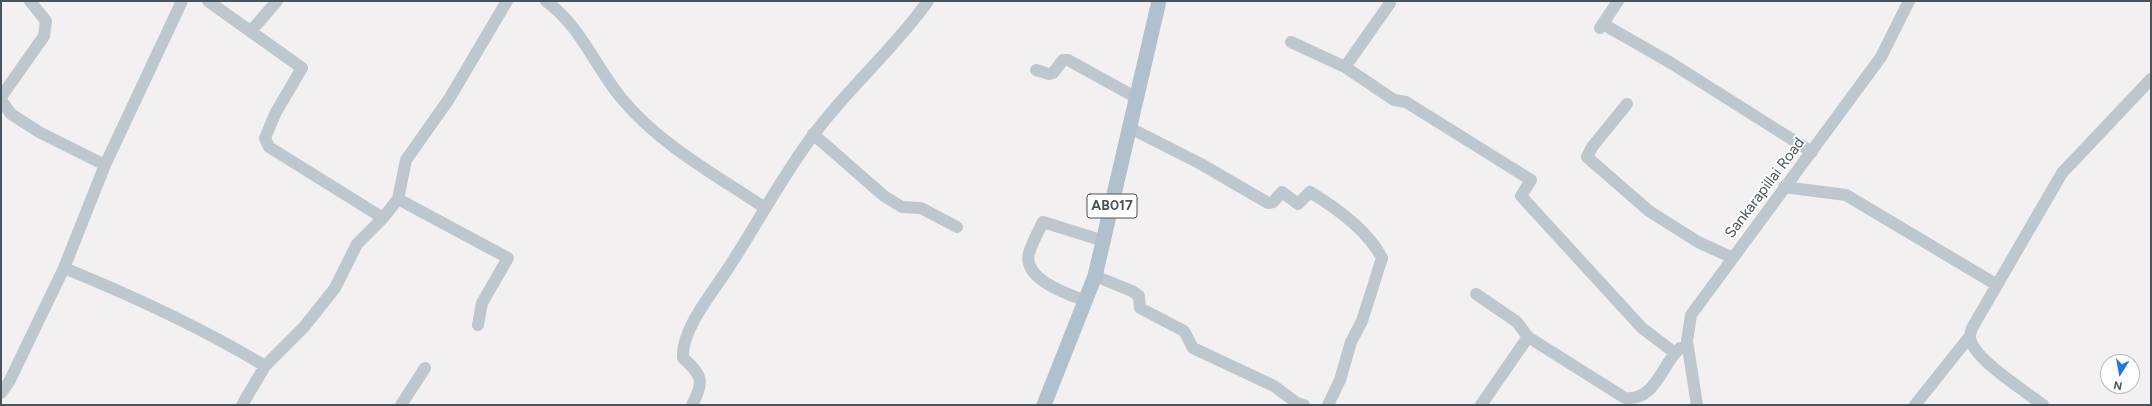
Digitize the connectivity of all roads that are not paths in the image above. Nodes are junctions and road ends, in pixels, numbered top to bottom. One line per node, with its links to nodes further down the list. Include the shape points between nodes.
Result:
1 (30, 1): 17 (street, via 46,21 44,36)
2 (182, 1): 24 (street)
3 (208, 1): 12 (street)
4 (277, 1): 12 (street)
5 (507, 1): 26 (street, via 449,99 406,160)
6 (546, 1): 27 (street, via 572,26 622,99 650,128)
7 (928, 1): 22 (street)
8 (1160, 1): 18 (main road, AB017)
9 (1618, 1): 23 (street, via 1601,26 1671,63)
10 (1909, 1): 23 (street, Sankarapillai Road, via 1881,57)
11 (1390, 3): 14 (street)
12 (251, 31): 28 (street, via 302,68 276,112 265,138 270,147)
13 (1291, 42): 14 (street)
14 (1345, 67): 41 (street, via 1394,100 1406,102 1531,180 1521,196 1642,328)
15 (1036, 70): 18 (street, via 1053,73 1063,60 1068,60)
16 (2151, 79): 34 (street, via 2062,173)
17 (1, 97)
18 (1137, 98): 21 (main road, AB017)
19 (1, 100): 24 (street, via 10,114 39,132)
20 (1627, 104): 31 (street, via 1592,146 1587,157 1649,211 1698,242)
21 (1130, 128): 30 (main road, AB017); 51 (street, via 1268,203 1282,192 1298,204 1310,192 1331,204 1375,245 1382,258 1362,322 1351,342 1340,380)
22 (813, 134): 27 (street); 29 (street, via 884,196 902,207 921,208)
23 (1812, 152): 25 (street, Sankarapillai Road)
24 (105, 165): 32 (street)
25 (1784, 187): 31 (street, Sankarapillai Road); 34 (street, via 1846,196)
26 (398, 199): 28 (street); 37 (street, via 508,258 482,303)
27 (765, 208): 48 (street, via 692,325 682,347 683,358 696,369 701,380)
28 (383, 218): 42 (street, via 357,244 335,288 309,321)
29 (957, 227)
30 (1104, 240): 33 (main road, AB017); 36 (street, via 1043,222 1029,255 1029,268 1036,276)
31 (1733, 258): 40 (street, Sankarapillai Road, via 1691,315)
32 (64, 268): 42 (street, via 222,340); 44 (street, via 9,382)
33 (1095, 276): 36 (main road, AB017); 50 (street, via 1132,290 1139,296 1140,308 1184,331 1193,348 1274,386 1297,403)
34 (1997, 285): 38 (street)
35 (1476, 294): 39 (street, via 1517,322)
36 (1086, 302): 49 (main road, AB017)
37 (478, 325)
38 (1970, 336): 45 (street, via 1972,344 1989,365); 54 (street)
39 (1528, 337): 41 (street, via 1626,398 1637,399 1651,389); 52 (street)
40 (1687, 341): 41 (street); 53 (street, Sankarapillai Road)
41 (1674, 353)
42 (266, 366): 46 (street)
43 (425, 368): 47 (street)
44 (1, 393)
45 (2039, 404)
46 (242, 405)
47 (402, 405)
48 (692, 405)
49 (1044, 405)
50 (1304, 405)
51 (1328, 405)
52 (1481, 405)
53 (1697, 405)
54 (1915, 405)

